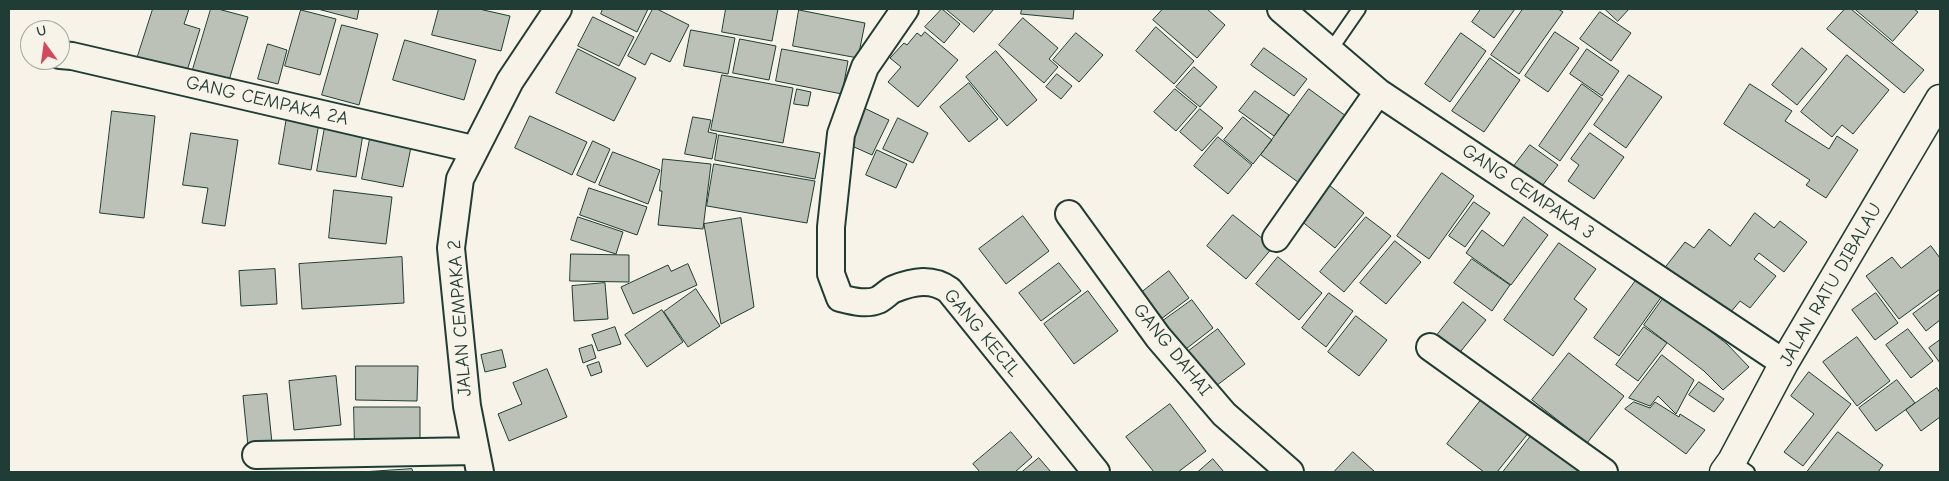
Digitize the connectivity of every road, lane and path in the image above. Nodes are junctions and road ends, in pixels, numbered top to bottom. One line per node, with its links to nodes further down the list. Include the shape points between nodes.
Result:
1 (558, 9): 9 (street, JALAN CEMPAKA 2, via 510,80)
2 (905, 9): 17 (street, GANG KECIL, via 864,67 841,134 832,226 831,274 836,289 840,298 856,302 878,300 893,289 922,281 940,284 950,290)
3 (1281, 9): 5 (street, GANG CEMPAKA 3)
4 (1358, 9): 5 (lane)
5 (1330, 51): 7 (street, GANG CEMPAKA 3)
6 (70, 56): 9 (street, GANG CEMPAKA 2A)
7 (1378, 92): 11 (street); 13 (street, GANG CEMPAKA 3)
8 (1940, 99): 13 (main road, JALAN RATU DIBALAU)
9 (473, 149): 15 (street, JALAN CEMPAKA 2, via 460,179 451,248 467,406)
10 (1069, 214): 18 (street, GANG DAHAI, via 1158,337 1224,414)
11 (1276, 238)
12 (1430, 347): 19 (street)
13 (1784, 363): 16 (main road, JALAN RATU DIBALAU)
14 (256, 455): 15 (street)
15 (478, 462)
16 (1735, 468)
17 (1096, 472)
18 (1290, 472)
19 (1604, 472)

